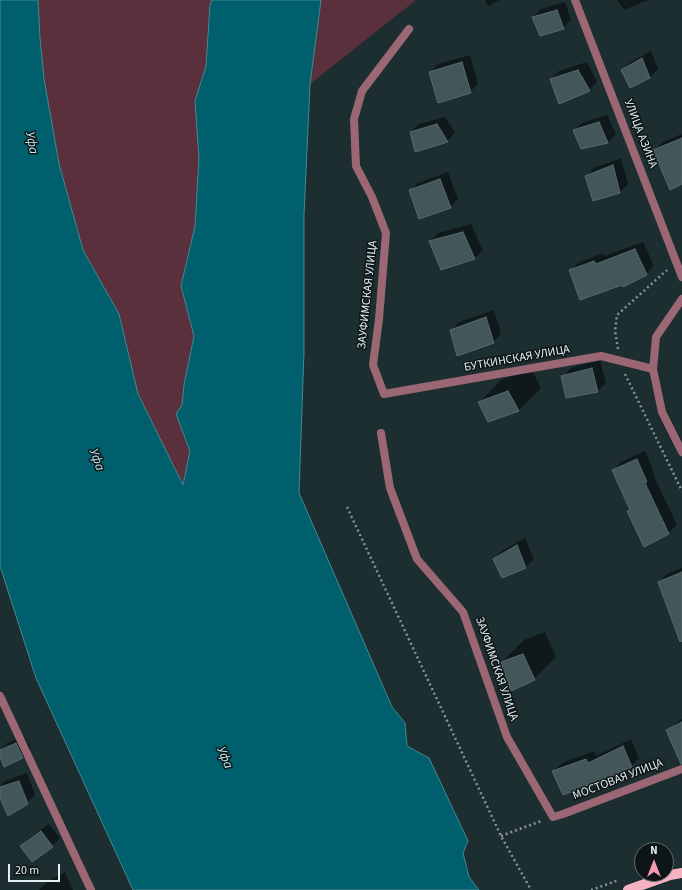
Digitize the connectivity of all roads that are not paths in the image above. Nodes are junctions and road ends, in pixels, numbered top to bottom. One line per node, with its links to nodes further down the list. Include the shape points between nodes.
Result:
1 (576, 0): 3 (street, УЛИЦА АЗИНА)
2 (409, 29): 6 (street, ЗАУФИМСКАЯ УЛИЦА, via 362,91 354,119 356,166 372,196 386,233 373,365)
3 (682, 277)
4 (682, 299): 5 (street, via 656,337)
5 (653, 369): 6 (street, БУТКИНСКАЯ УЛИЦА, via 601,356); 8 (street, via 662,412)
6 (384, 394)
7 (381, 433): 11 (street, ЗАУФИМСКАЯ УЛИЦА, via 390,488 417,559 463,612 507,737 553,816)
8 (682, 452)
9 (0, 696): 13 (street)
10 (682, 769): 11 (street, МОСТОВАЯ УЛИЦА)
11 (563, 814)
12 (682, 873): 14 (main road, via 670,874)
13 (91, 890)
14 (628, 890)

